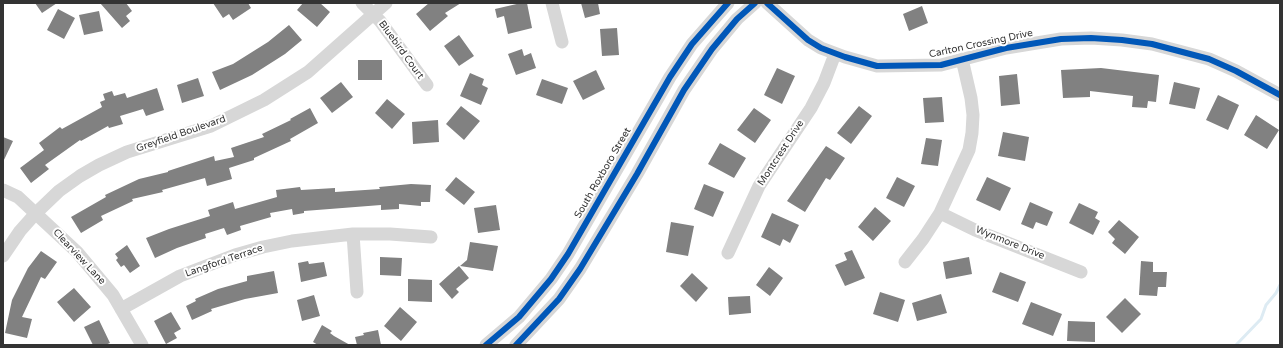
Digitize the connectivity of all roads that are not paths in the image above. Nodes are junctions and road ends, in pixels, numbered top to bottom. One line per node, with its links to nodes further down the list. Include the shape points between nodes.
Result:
1 (362, 3): 7 (street, Bluebird Court)
2 (386, 3): 7 (street, Greyfield Boulevard)
3 (552, 3): 8 (street)
4 (728, 3): 24 (street, South Roxboro Street, via 692,44 670,77 551,279 519,317)
5 (755, 3): 27 (street, via 737,19 712,49 684,90 580,269 558,299)
6 (767, 3): 9 (street, Carlton Crossing Drive, via 808,40)
7 (374, 15): 11 (street, Bluebird Court); 15 (street, Greyfield Boulevard, via 290,85 240,113 210,126 127,152 99,165 59,191)
8 (562, 42)
9 (835, 54): 10 (street, Carlton Crossing Drive, via 877,66 941,65); 18 (street, Montcrest Drive, via 811,108 759,186)
10 (962, 59): 12 (street, Carlton Crossing Drive, via 1042,41 1091,38 1122,40 1152,44 1209,60 1236,70); 14 (street, via 971,98 972,133 965,162)
11 (427, 85)
12 (1280, 94)
13 (3, 190): 15 (street, Clearview Lane, via 18,197)
14 (940, 212): 20 (street, via 924,239); 21 (street, Wynmore Drive, via 975,230)
15 (36, 213): 19 (street, Greyfield Boulevard); 23 (street, Clearview Lane, via 91,268)
16 (353, 234): 17 (street, Langford Terrace); 22 (street); 23 (street, Langford Terrace, via 292,240 235,254 180,276)
17 (431, 237)
18 (728, 253)
19 (3, 256)
20 (905, 262)
21 (1081, 272)
22 (357, 292)
23 (121, 309): 25 (street, Clearview Lane)
24 (502, 332): 26 (street, South Roxboro Street); 27 (street)
25 (142, 345)
26 (486, 345)
27 (515, 345)

